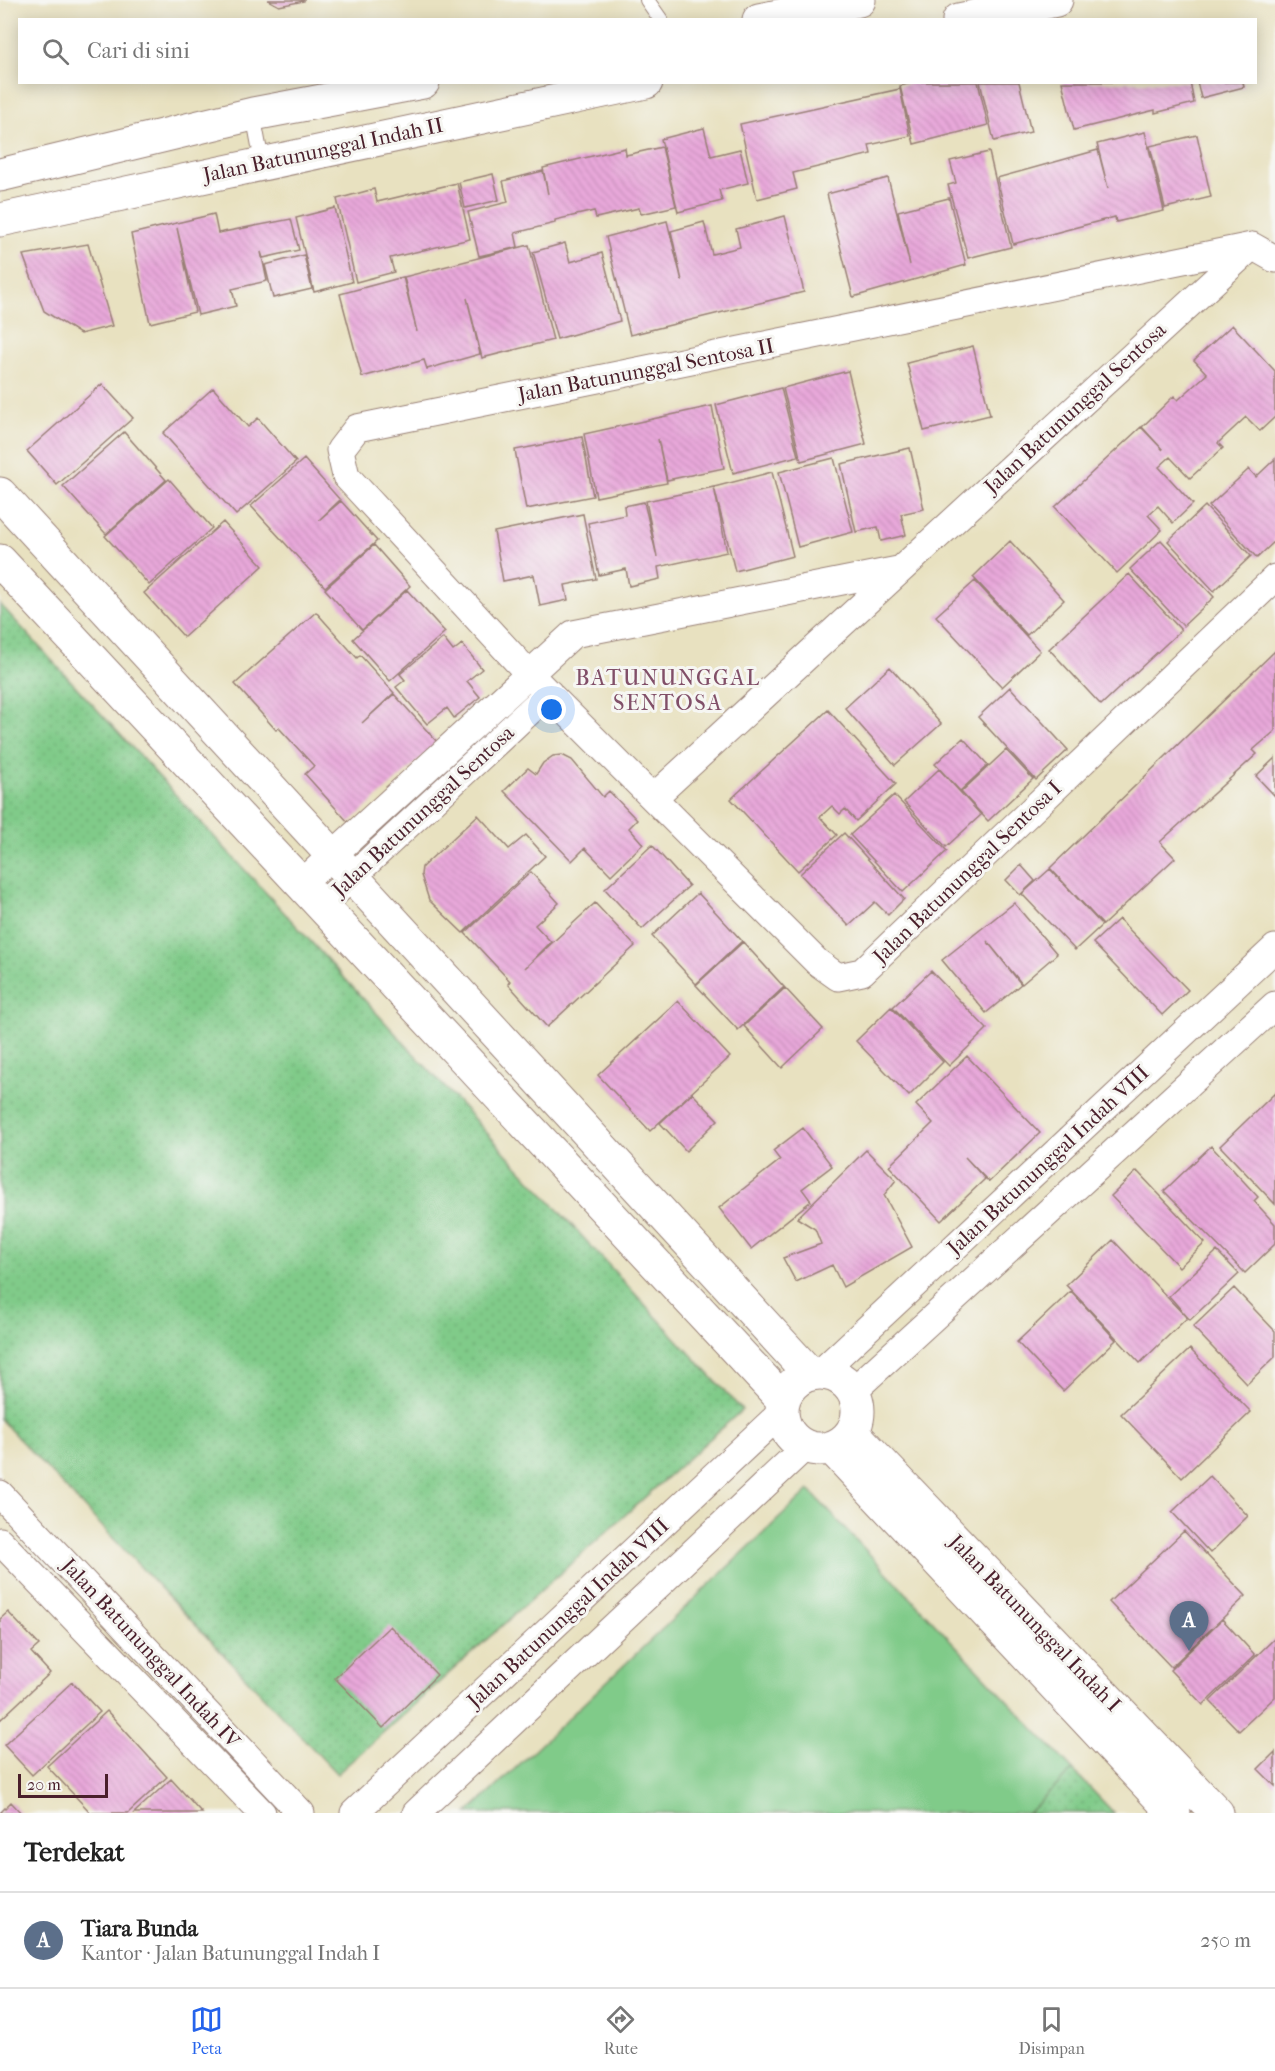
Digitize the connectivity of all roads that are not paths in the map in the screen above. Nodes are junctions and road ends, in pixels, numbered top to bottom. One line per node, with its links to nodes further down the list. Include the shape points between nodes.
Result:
1 (647, 0): 4 (lane)
2 (859, 0): 5 (street)
3 (1056, 0): 6 (street)
4 (660, 18)
5 (769, 18)
6 (969, 18)
7 (412, 84): 9 (street)
8 (636, 84): 10 (street, Jalan Batununggal Indah II)
9 (253, 114): 10 (lane); 11 (street)
10 (262, 162): 12 (street, Jalan Batununggal Indah II)
11 (0, 175)
12 (0, 220)
13 (1263, 253): 16 (street, Jalan Batununggal Sentosa); 18 (street, Jalan Batununggal Sentosa II, via 357,428 340,450 346,476)
14 (0, 494): 21 (street)
15 (0, 561): 22 (street)
16 (898, 570): 18 (street, Jalan Batununggal Sentosa, via 573,634); 20 (street, Jalan Batununggal Sentosa)
17 (1275, 578): 20 (street, Jalan Batununggal Sentosa I, via 862,972 838,977 817,962)
18 (529, 674): 19 (street); 21 (street, Jalan Batununggal Sentosa)
19 (549, 693): 20 (street); 21 (street, Jalan Batununggal Sentosa)
20 (653, 798)
21 (344, 866): 22 (street, Jalan Batununggal Sentosa); 25 (street)
22 (312, 894): 27 (street)
23 (1275, 948): 25 (street, Jalan Batununggal Indah VIII)
24 (1275, 1005): 26 (street, Jalan Batununggal Indah VIII)
25 (815, 1372): 26 (street, via 840,1377); 27 (street, via 793,1383)
26 (854, 1390): 28 (street, via 860,1412)
27 (782, 1406): 28 (street, via 788,1433); 33 (street, Jalan Batununggal Indah VIII)
28 (830, 1442): 34 (street, Jalan Batununggal Indah VIII); 35 (street, Jalan Batununggal Indah I); 36 (street, Jalan Batununggal Indah I)
29 (0, 1494): 32 (street, Jalan Batununggal Indah IV)
30 (0, 1541): 31 (street, Jalan Batununggal Indah IV)
31 (262, 1813)
32 (302, 1813)
33 (354, 1813)
34 (416, 1813)
35 (1174, 1813)
36 (1217, 1813)

